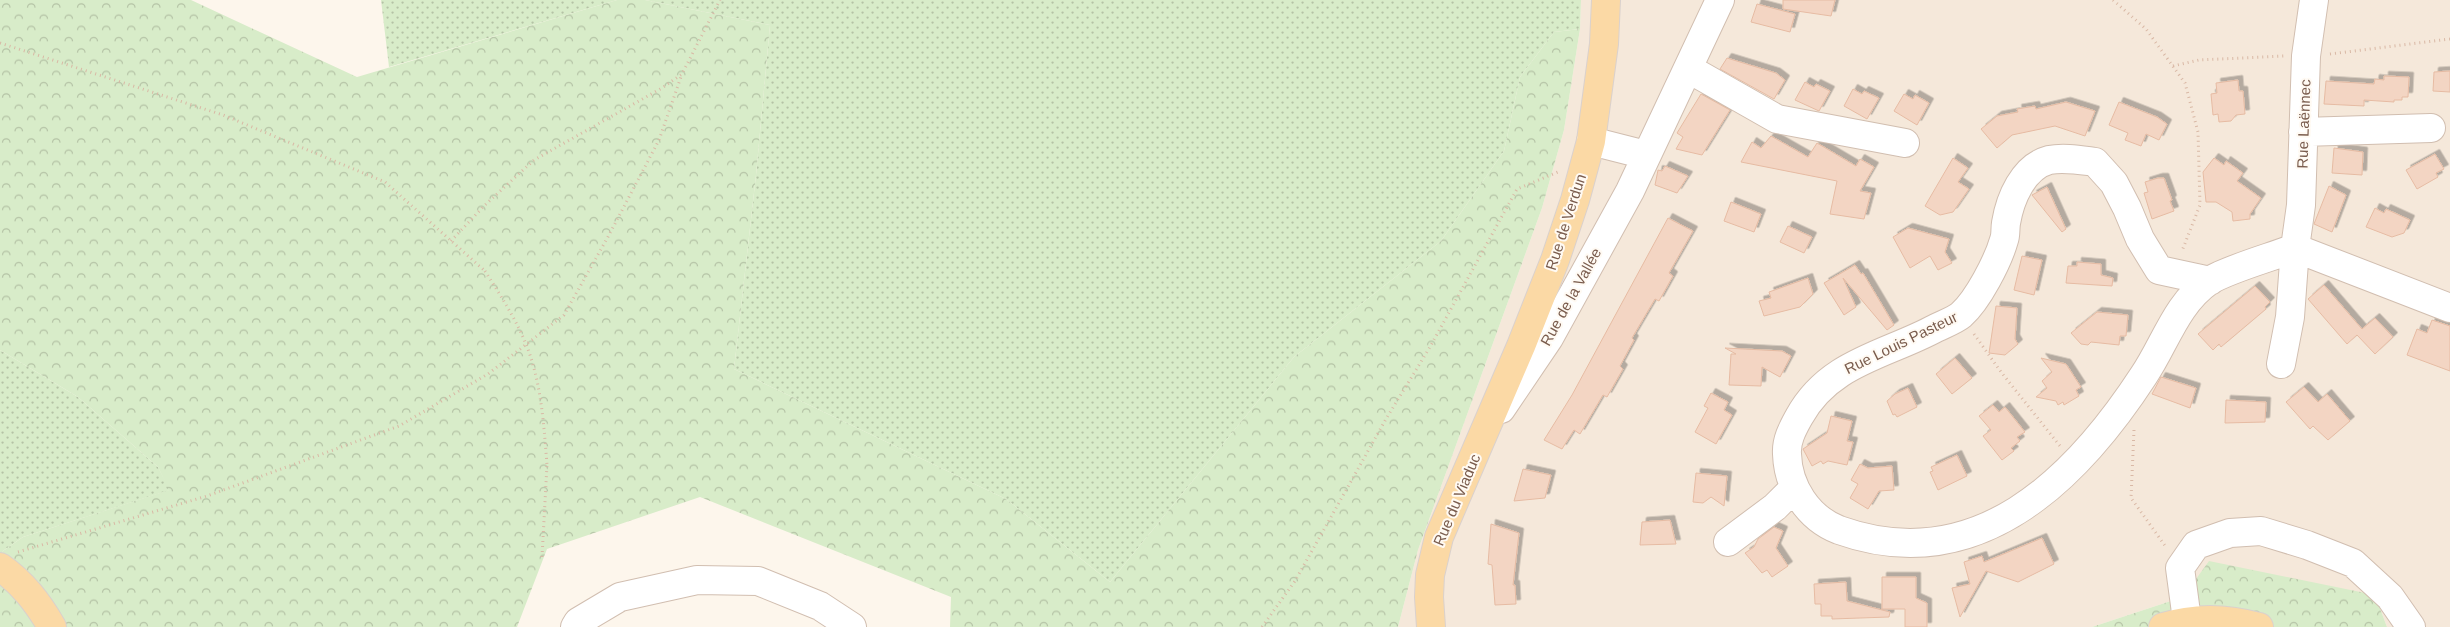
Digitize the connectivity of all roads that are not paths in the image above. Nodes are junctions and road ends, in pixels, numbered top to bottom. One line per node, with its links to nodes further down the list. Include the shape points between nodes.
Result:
1 (1606, 0): 8 (main road, Rue de Verdun, via 1604,44)
2 (1720, 0): 4 (street, Rue de la Vallée)
3 (2314, 0): 6 (street, Rue Laënnec, via 2306,56)
4 (1689, 69): 7 (street, via 1777,119); 9 (street, Rue de la Vallée)
5 (2431, 128): 6 (street)
6 (2303, 132): 10 (street, Rue Laënnec, via 2301,205)
7 (1905, 143)
8 (1589, 151): 9 (street); 14 (main road, Rue de Verdun, via 1555,260)
9 (1646, 155): 14 (street, Rue de la Vallée, via 1630,191 1549,338)
10 (2295, 248): 11 (street, Rue Louis Pasteur); 12 (street); 13 (street, Rue Laënnec, via 2290,317)
11 (2210, 281): 15 (street, Rue Louis Pasteur, via 2179,314 2129,400 2096,442 2059,480 1996,525 1952,538 1920,542 1854,535 1826,525 1813,515); 15 (street, Rue Louis Pasteur, via 2159,270 2140,239 2114,183 2095,162 2062,158 2046,161 2033,168 2018,188 2010,206 2005,239 1986,279 1961,315 1861,360 1833,378 1814,396 1790,435 1787,453)
12 (2450, 308)
13 (2281, 364)
14 (1485, 433): 22 (main road, Rue du Viaduc, via 1439,537 1430,575)
15 (1794, 488): 16 (street, via 1775,507)
16 (1728, 542)
17 (5, 560): 19 (main road, via 39,604)
18 (2175, 624): 23 (main road, via 2228,620); 24 (street, via 2180,568 2196,545 2230,533 2261,532 2353,563 2390,597)
19 (52, 627)
20 (575, 627): 21 (street, via 620,597 697,580 758,581 820,606)
21 (852, 627)
22 (1431, 627)
23 (2259, 627)
24 (2412, 627)

